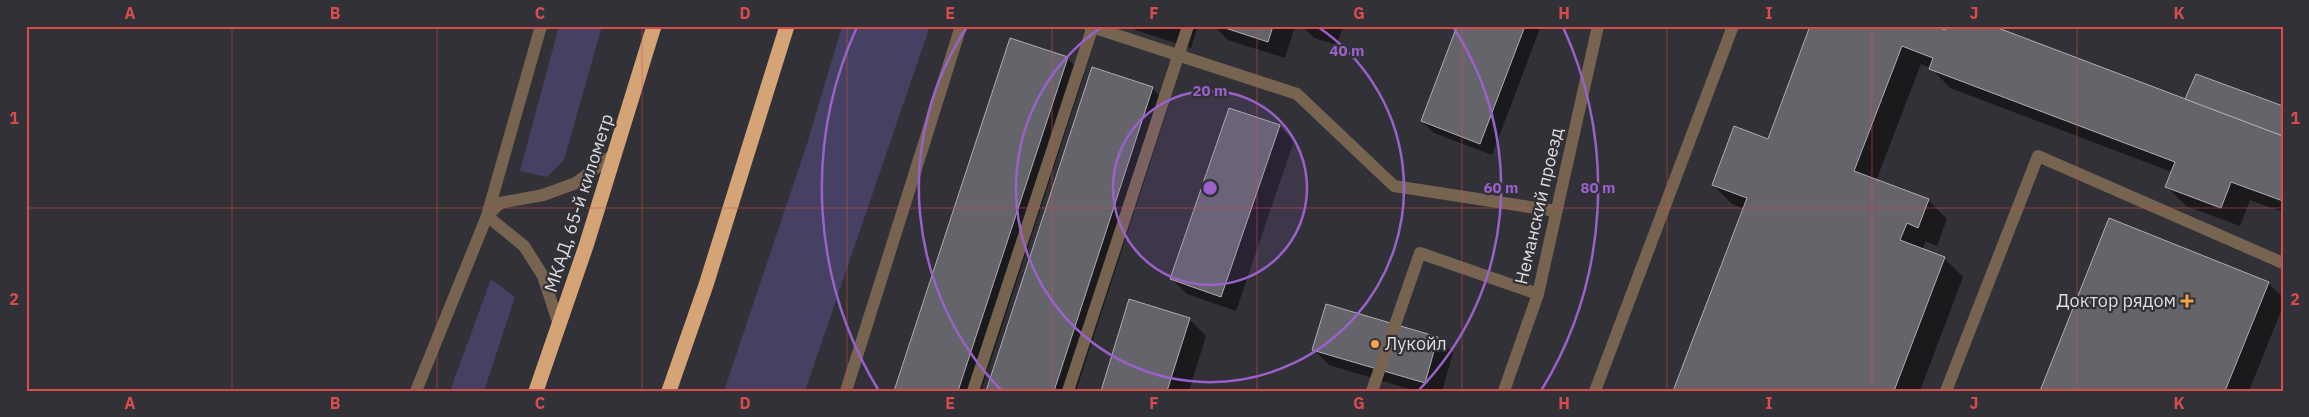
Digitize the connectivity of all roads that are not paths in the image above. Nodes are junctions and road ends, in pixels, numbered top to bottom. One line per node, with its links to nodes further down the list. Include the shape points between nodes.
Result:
1 (541, 26): 12 (lane)
2 (654, 26): 10 (highway, МКАД, 65-й километр)
3 (787, 26): 18 (highway)
4 (961, 26): 19 (lane)
5 (1188, 26): 9 (lane)
6 (1598, 26): 11 (lane, Неманский проезд)
7 (1733, 26): 24 (lane)
8 (1091, 27): 9 (lane); 20 (lane)
9 (1178, 56): 11 (lane, via 1297,94 1394,186); 21 (lane)
10 (614, 154): 12 (lane, via 576,183 543,195 500,203); 15 (highway, МКАД, 65-й километр)
11 (1556, 211): 14 (lane, Неманский проезд)
12 (487, 216): 15 (lane, via 524,246 543,276); 16 (lane)
13 (2283, 263): 25 (lane, via 2038,156)
14 (1538, 294): 22 (lane, via 1420,253); 23 (lane, Неманский проезд)
15 (559, 325): 17 (highway, МКАД, 65-й километр)
16 (416, 391)
17 (536, 391)
18 (670, 391)
19 (846, 391)
20 (973, 391)
21 (1068, 391)
22 (1372, 391)
23 (1504, 391)
24 (1595, 391)
25 (1946, 391)

